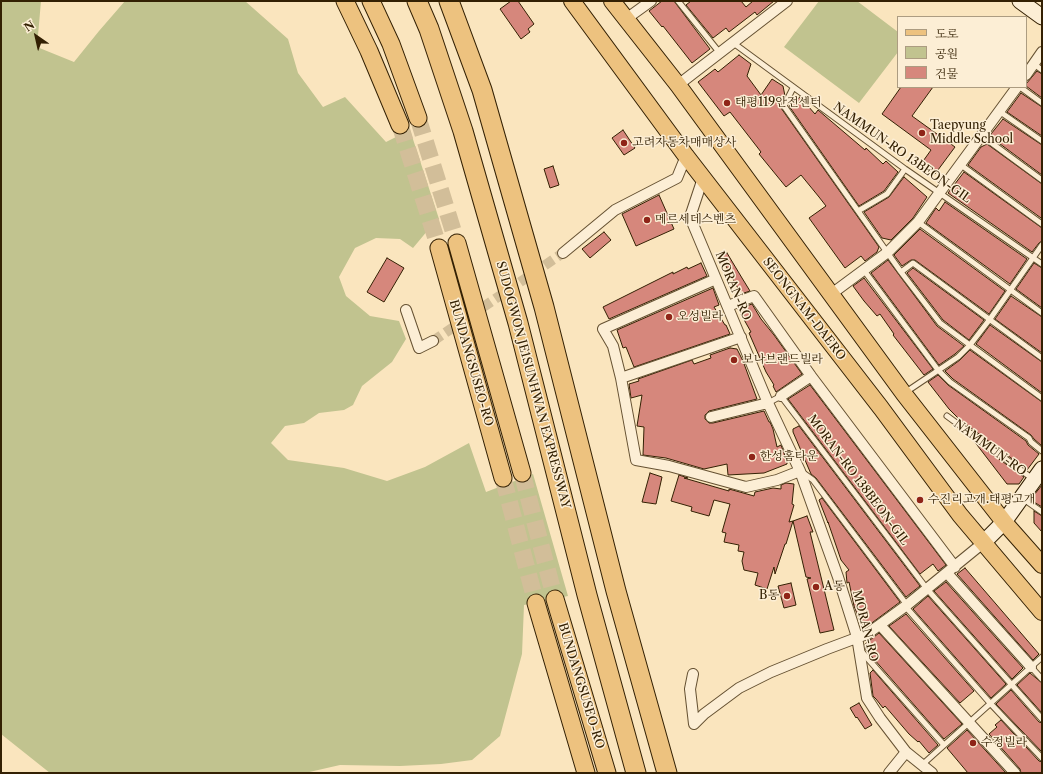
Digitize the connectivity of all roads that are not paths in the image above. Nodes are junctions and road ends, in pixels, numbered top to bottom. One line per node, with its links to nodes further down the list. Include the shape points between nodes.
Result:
1 (345, 1): 27 (highway)
2 (371, 1): 26 (highway, via 391,44)
3 (417, 1): 101 (highway, SUDOGWON JE1SUNHWAN EXPRESSWAY, via 429,28 462,131 518,323)
4 (449, 1): 102 (highway, via 482,90 544,307 616,591)
5 (572, 1): 30 (main road, SEONGNAM-DAERO)
6 (612, 1): 14 (main road)
7 (651, 1): 14 (street)
8 (678, 1): 16 (lane)
9 (787, 1): 15 (street)
10 (1020, 1): 13 (main road)
11 (1038, 1): 12 (main road)
12 (1042, 4)
13 (1042, 17)
14 (626, 18): 20 (main road)
15 (732, 42): 16 (street); 21 (lane, NAMMUN-RO 13BEON-GIL)
16 (719, 52): 20 (street)
17 (1042, 52): 18 (street)
18 (1038, 67): 19 (street)
19 (1027, 74)
20 (678, 85): 50 (main road)
21 (794, 88): 32 (lane, NAMMUN-RO 13BEON-GIL); 36 (lane, via 784,106)
22 (1018, 88): 25 (street)
23 (1020, 88): 24 (lane)
24 (1042, 103)
25 (999, 112): 28 (street); 29 (lane)
26 (418, 118)
27 (400, 125)
28 (982, 136): 31 (street); 34 (lane)
29 (1042, 141)
30 (686, 156): 33 (main road, SEONGNAM-DAERO); 43 (street, via 676,178 615,210)
31 (961, 165): 35 (street); 38 (lane)
32 (905, 169): 35 (lane, NAMMUN-RO 13BEON-GIL); 36 (lane, via 887,194)
33 (703, 178): 48 (street, MORAN-RO, via 690,217); 76 (main road, SEONGNAM-DAERO)
34 (1042, 180)
35 (940, 192): 37 (street); 44 (lane, NAMMUN-RO 13BEON-GIL)
36 (858, 211): 42 (lane)
37 (918, 222): 42 (street); 49 (lane)
38 (1042, 224)
39 (457, 243): 70 (highway, BUNDANGSUSEO-RO)
40 (1042, 245): 44 (lane)
41 (438, 248): 72 (highway, BUNDANGSUSEO-RO)
42 (888, 252): 46 (street); 47 (lane)
43 (563, 253)
44 (1034, 257): 45 (lane, NAMMUN-RO 13BEON-GIL); 49 (lane)
45 (1042, 264)
46 (863, 269): 50 (street); 59 (lane)
47 (901, 272): 54 (lane, via 914,263); 57 (lane, via 940,323)
48 (716, 279): 51 (street, MORAN-RO); 61 (street, via 603,329 612,346)
49 (1011, 290): 53 (lane); 54 (lane)
50 (830, 295): 62 (main road)
51 (728, 306): 55 (street, MORAN-RO); 60 (street, via 754,296)
52 (406, 310): 56 (street, via 419,348)
53 (1042, 313)
54 (990, 319): 57 (lane); 58 (lane)
55 (741, 337): 61 (street); 65 (street, MORAN-RO)
56 (433, 341)
57 (970, 345): 59 (lane, via 958,357); 64 (lane)
58 (1042, 358)
59 (938, 370): 62 (lane); 68 (lane, via 950,382 1029,438)
60 (811, 376): 63 (street); 78 (street)
61 (621, 378): 69 (street, via 636,460 669,466 746,487 777,480)
62 (904, 394): 75 (main road)
63 (781, 396): 65 (lane); 79 (lane, MORAN-RO 138BEON-GIL)
64 (1042, 398)
65 (768, 403): 67 (street); 69 (street, MORAN-RO)
66 (947, 416): 71 (lane, NAMMUN-RO)
67 (711, 417)
68 (1042, 451)
69 (800, 471): 82 (lane, via 812,480); 85 (street, MORAN-RO)
70 (522, 473)
71 (1038, 475): 73 (main road, NAMMUN-RO)
72 (503, 478)
73 (1022, 498): 74 (lane); 75 (main road, NAMMUN-RO)
74 (1042, 512)
75 (1004, 522): 76 (main road, NAMMUN-RO); 77 (main road)
76 (984, 543): 78 (street); 83 (main road, SEONGNAM-DAERO)
77 (1042, 565)
78 (951, 570): 79 (street); 88 (street)
79 (927, 589): 82 (street); 91 (lane, MORAN-RO 138BEON-GIL)
80 (555, 599): 100 (highway, BUNDANGSUSEO-RO)
81 (536, 603): 99 (highway, BUNDANGSUSEO-RO)
82 (906, 605): 84 (street); 92 (lane)
83 (1042, 612)
84 (880, 624): 85 (street, via 867,634); 94 (street)
85 (857, 637): 86 (street, MORAN-RO); 89 (street, via 777,669 739,688 694,724 690,689)
86 (860, 650): 95 (lane); 96 (street, MORAN-RO, via 867,698)
87 (1042, 657): 88 (lane)
88 (1031, 667): 90 (lane); 91 (lane)
89 (694, 674)
90 (1042, 679)
91 (1011, 685): 92 (lane); 93 (lane, MORAN-RO 138BEON-GIL)
92 (990, 703): 94 (lane); 97 (lane)
93 (1042, 719)
94 (969, 722): 95 (lane); 105 (street)
95 (944, 745): 98 (lane)
96 (906, 752): 98 (street, MORAN-RO); 103 (street)
97 (1042, 758)
98 (923, 764): 104 (street, MORAN-RO)
99 (586, 773)
100 (607, 773)
101 (636, 773)
102 (667, 773)
103 (889, 773)
104 (932, 773)
105 (1015, 773)

